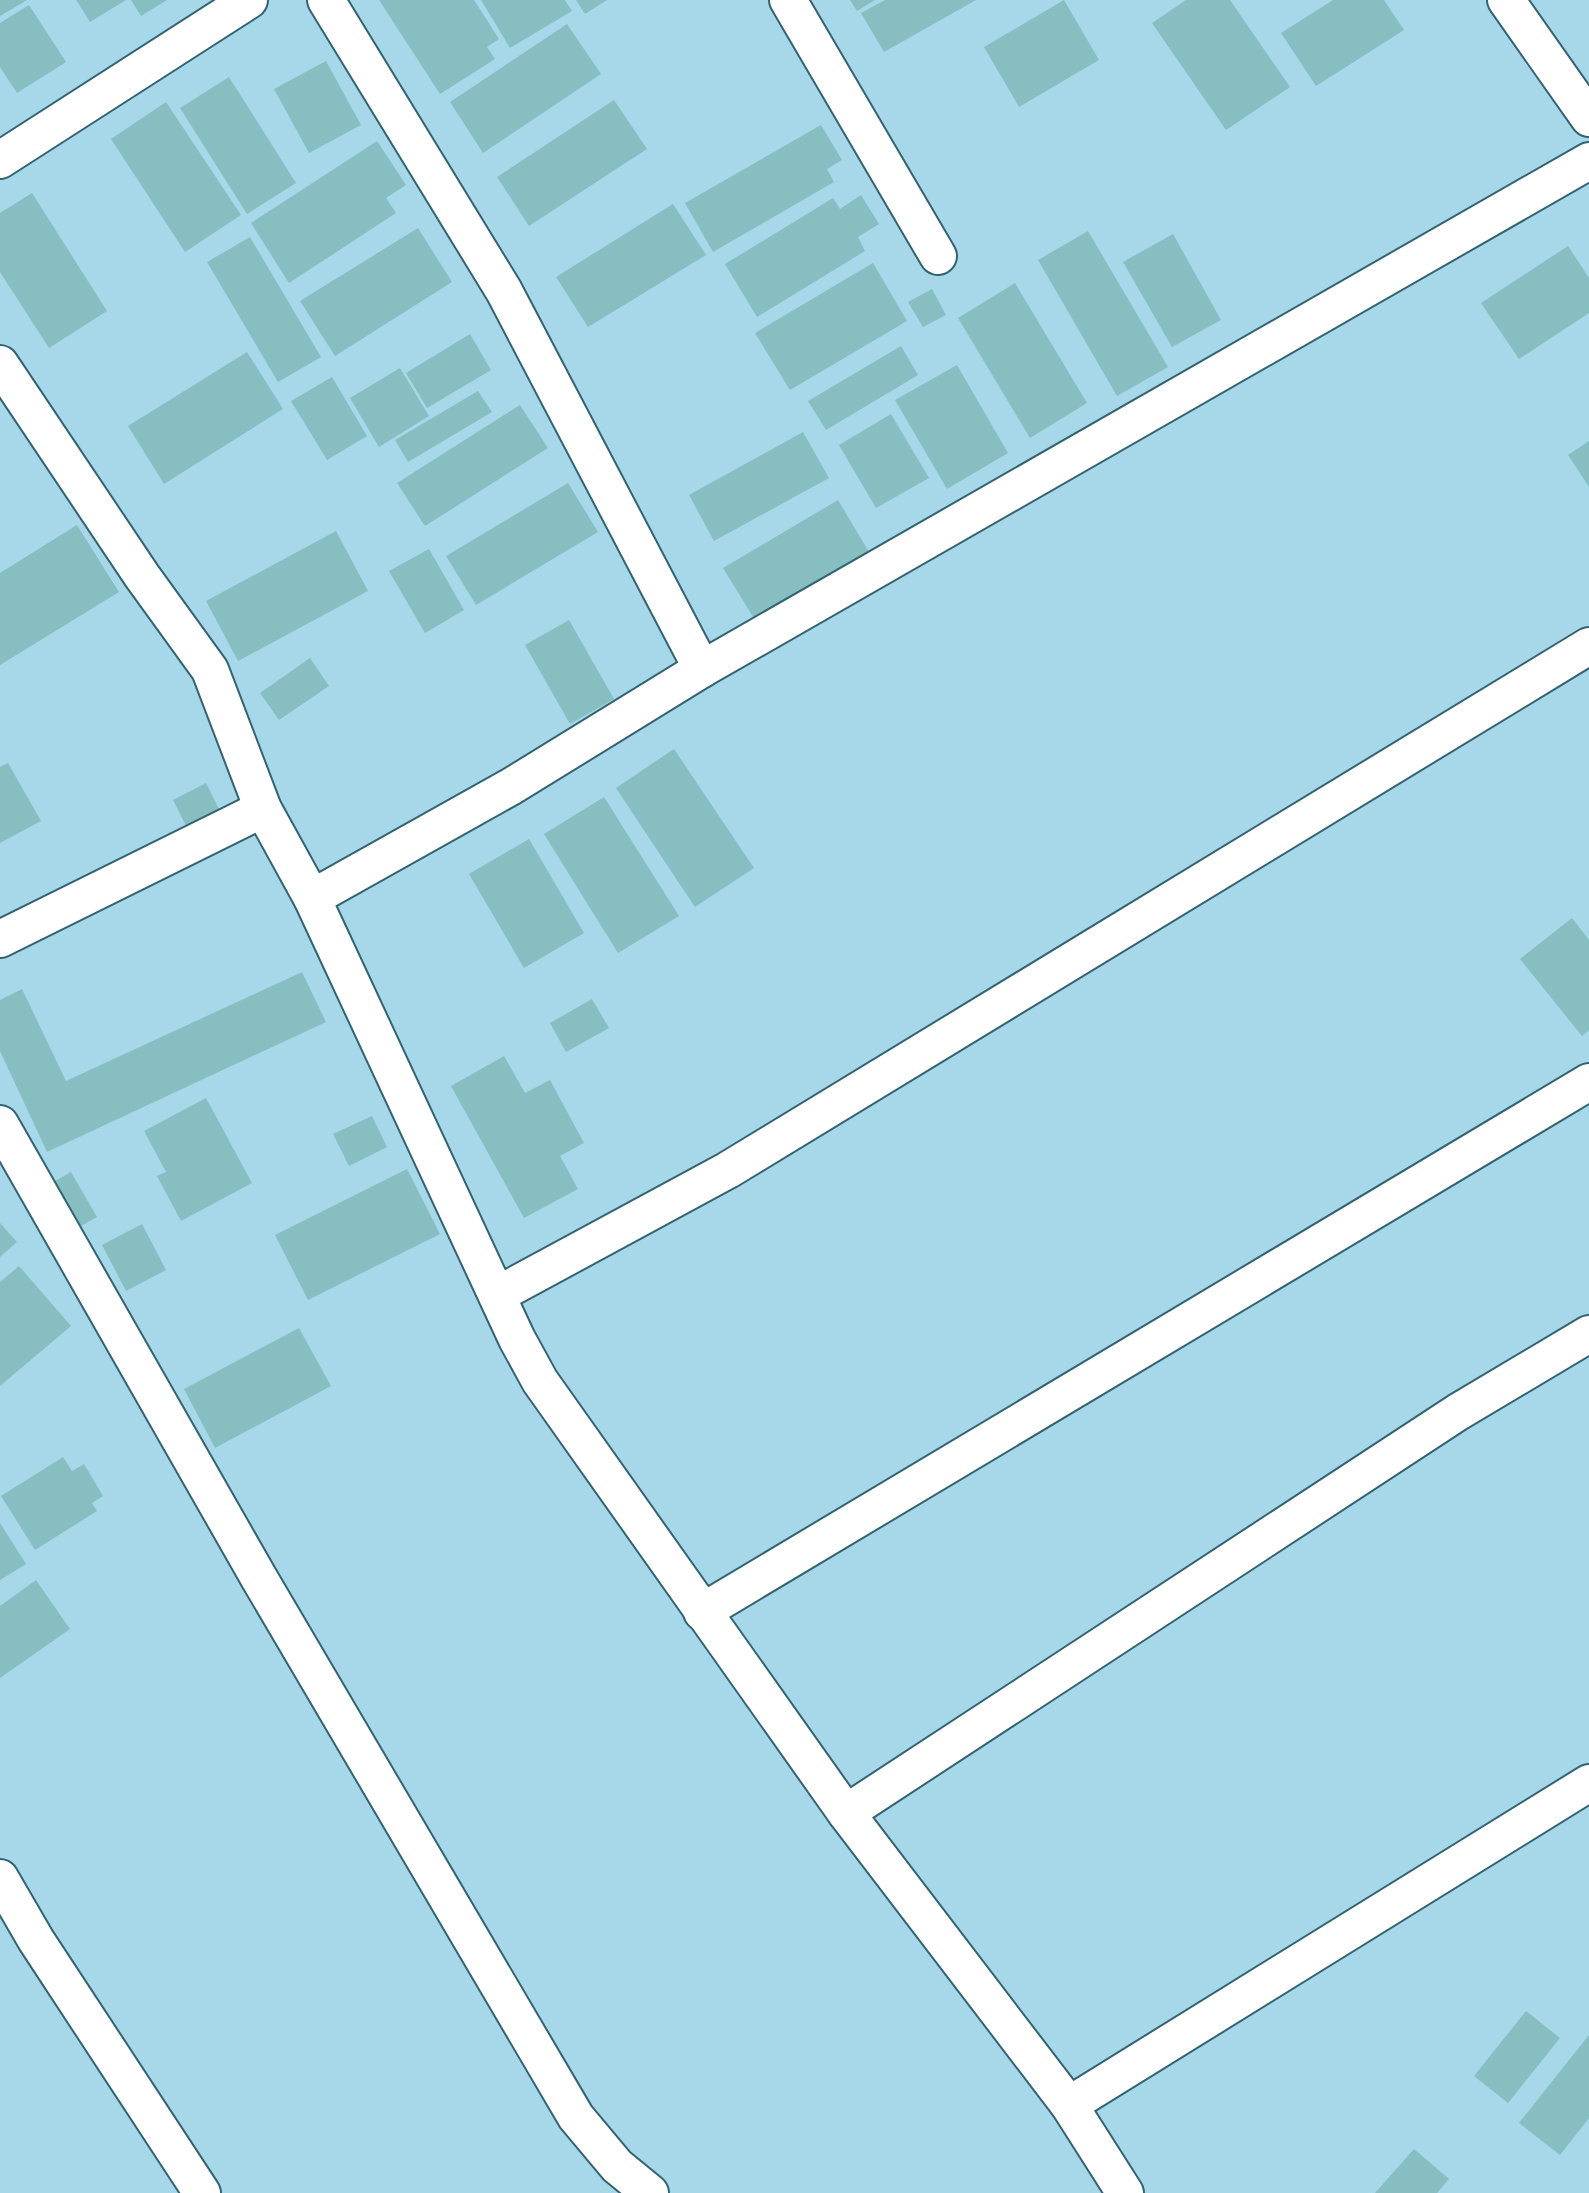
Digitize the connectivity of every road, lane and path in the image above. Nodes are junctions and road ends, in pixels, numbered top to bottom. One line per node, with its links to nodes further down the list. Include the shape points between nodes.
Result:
1 (249, 0): 6 (street)
2 (326, 0): 11 (street, via 504,291)
3 (788, 0): 8 (street)
4 (1506, 0): 5 (street)
5 (1589, 118)
6 (0, 160)
7 (1589, 161): 11 (street)
8 (938, 256)
9 (0, 364): 12 (street, via 210,670)
10 (1589, 646): 17 (street, via 728,1170)
11 (702, 669): 13 (street, via 512,786)
12 (263, 809): 13 (street); 14 (street)
13 (312, 898): 17 (street)
14 (0, 939)
15 (1589, 1082): 19 (street)
16 (0, 1124): 25 (street, via 576,2117 617,2166)
17 (497, 1295): 19 (street, via 540,1381)
18 (1589, 1334): 21 (street, via 1458,1412)
19 (702, 1612): 21 (street)
20 (1589, 1783): 23 (street)
21 (846, 1813): 23 (street)
22 (0, 1878): 24 (street)
23 (1069, 2105): 26 (street)
24 (202, 2193)
25 (650, 2193)
26 (1125, 2193)

